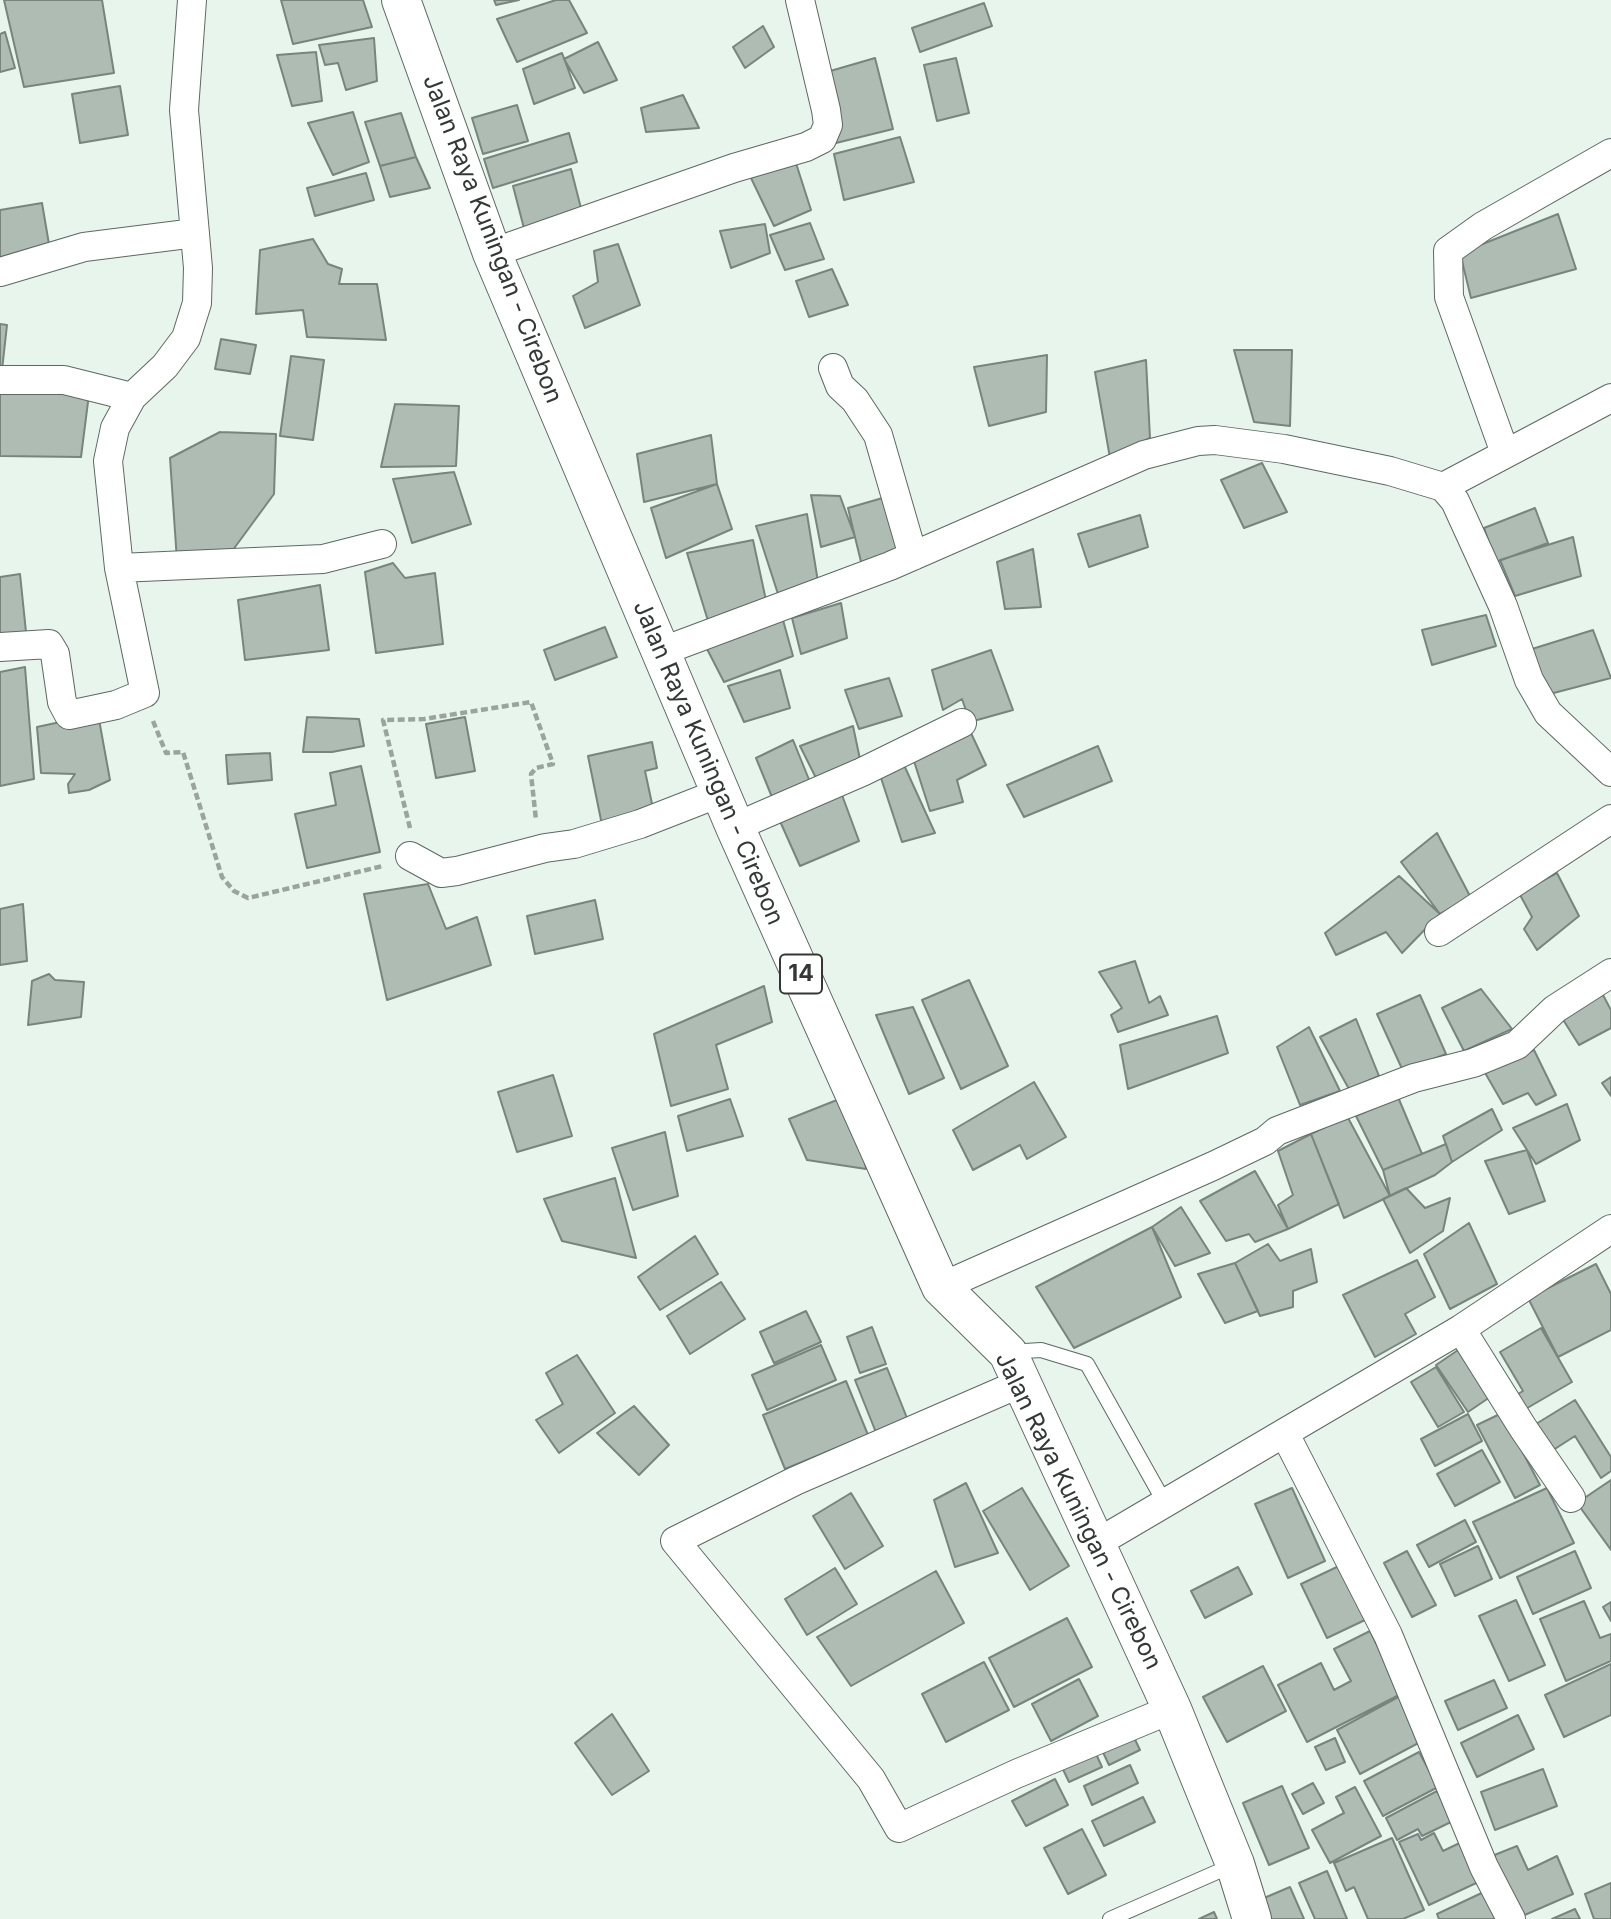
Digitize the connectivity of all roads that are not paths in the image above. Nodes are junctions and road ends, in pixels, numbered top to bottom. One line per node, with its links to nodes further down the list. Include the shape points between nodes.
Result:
1 (192, 0): 5 (street, via 184,110)
2 (401, 0): 6 (highway, Jalan Raya Kuningan - Cirebon / 14)
3 (800, 0): 6 (street, via 826,110 828,125 822,139)
4 (1611, 153): 12 (street, via 1448,251 1449,297)
5 (195, 233): 7 (street, via 84,247); 10 (street, via 197,303 186,338)
6 (492, 253): 18 (highway, Jalan Raya Kuningan - Cirebon / 14)
7 (0, 272)
8 (833, 368): 15 (street, via 840,386 878,435)
9 (0, 380): 10 (street, via 75,382)
10 (132, 397): 16 (street, via 115,428 108,461)
11 (1611, 398): 12 (street)
12 (1505, 453): 13 (street)
13 (1443, 487): 15 (street, via 1284,449 1198,441 1144,455); 20 (street, via 1455,501 1503,606 1529,680 1548,713)
14 (382, 544): 16 (street, via 323,559)
15 (913, 556): 18 (street)
16 (119, 568): 17 (street, via 145,693 73,716 65,711 55,654 49,644)
17 (0, 647)
18 (660, 652): 21 (highway, Jalan Raya Kuningan - Cirebon / 14)
19 (962, 723): 23 (street)
20 (1611, 772)
21 (722, 792): 23 (highway, Jalan Raya Kuningan - Cirebon / 14); 24 (street, via 574,844 457,872 441,873)
22 (1611, 819): 25 (street)
23 (735, 827): 28 (highway, Jalan Raya Kuningan - Cirebon / 14)
24 (410, 856)
25 (1439, 932)
26 (1611, 973): 28 (street, via 1555,1009 1517,1045 1473,1063 1414,1078 1277,1131 1213,1167)
27 (1611, 1229): 29 (street)
28 (941, 1287): 30 (highway, Jalan Raya Kuningan - Cirebon / 14)
29 (1461, 1329): 31 (street); 32 (street)
30 (1014, 1368): 33 (lane, via 1041,1350 1087,1364); 34 (highway, Jalan Raya Kuningan - Cirebon / 14); 35 (street, via 675,1541 872,1779 899,1828)
31 (1285, 1434): 33 (street); 39 (street, via 1388,1635 1484,1867)
32 (1571, 1498)
33 (1166, 1506): 34 (street)
34 (1097, 1544): 35 (highway, Jalan Raya Kuningan - Cirebon / 14)
35 (1172, 1709): 36 (highway, Jalan Raya Kuningan - Cirebon / 14)
36 (1235, 1864): 37 (lane); 38 (highway, Jalan Raya Kuningan - Cirebon / 14)
37 (1110, 1919)
38 (1252, 1919)
39 (1511, 1919)

